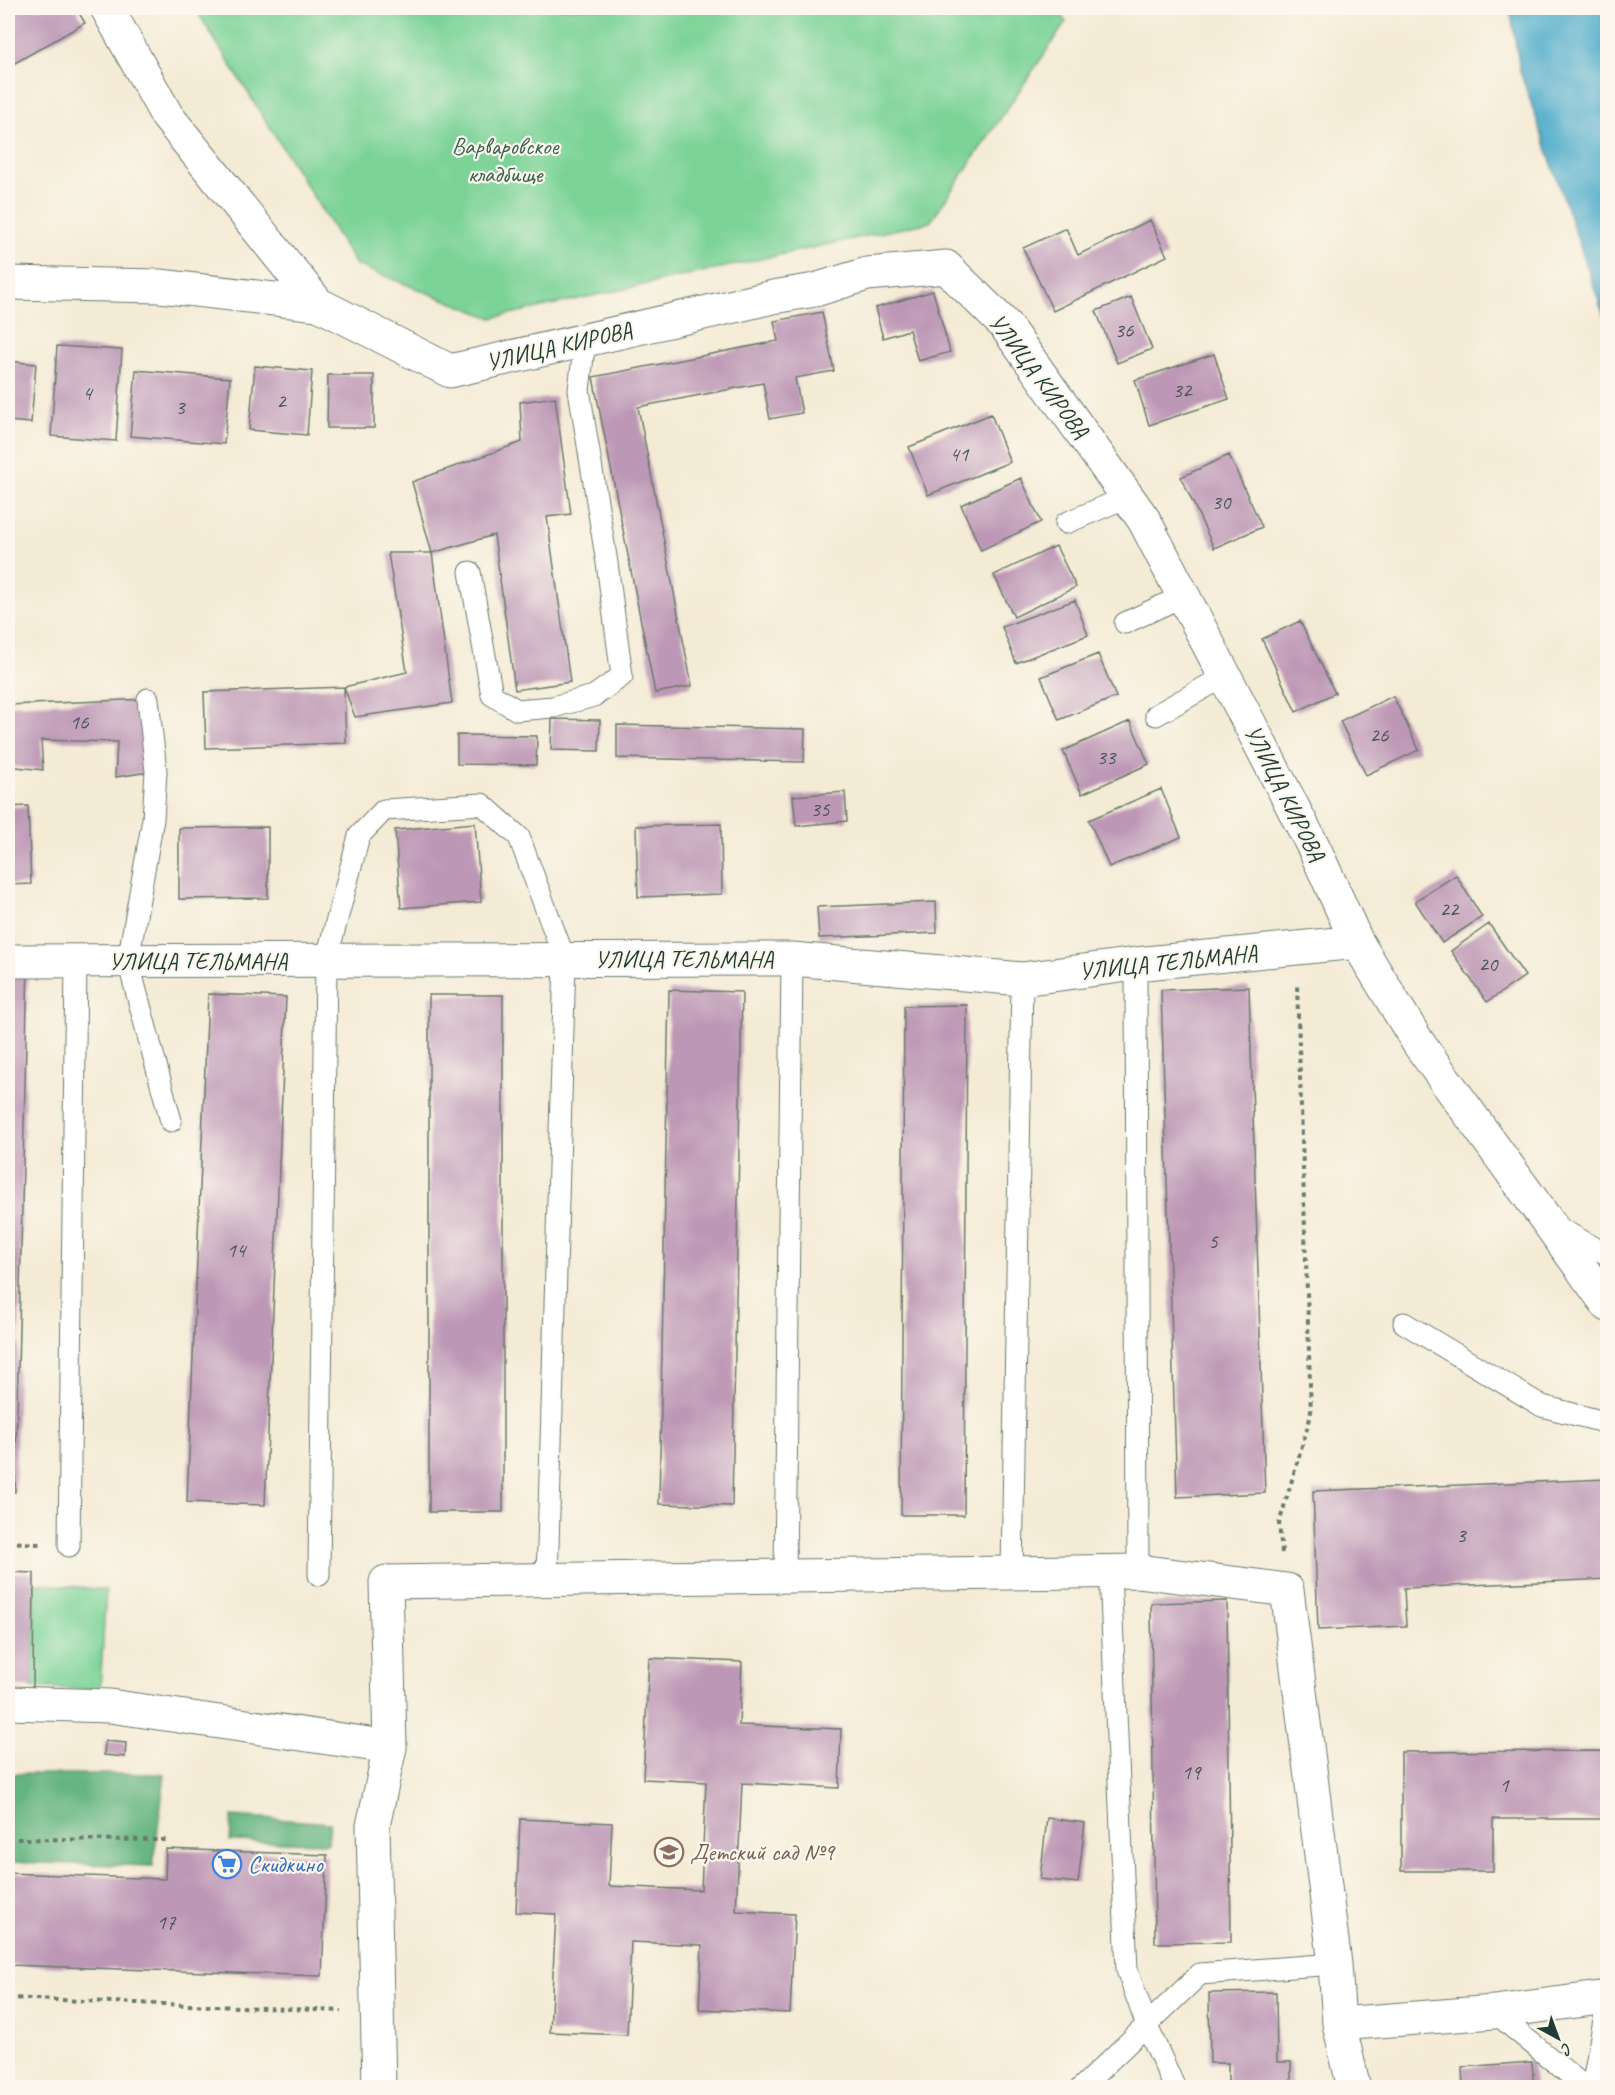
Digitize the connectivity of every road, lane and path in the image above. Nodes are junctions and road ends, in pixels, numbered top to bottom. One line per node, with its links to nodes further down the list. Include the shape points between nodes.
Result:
1 (107, 8): 3 (street, УЛИЦА КИРОВА, via 167,116)
2 (8, 283): 3 (street, via 160,286)
3 (318, 304): 4 (street, УЛИЦА КИРОВА, via 450,371)
4 (585, 340): 5 (street, УЛИЦА КИРОВА, via 815,290 867,274 946,267 1005,325); 7 (lane, via 579,390 622,676 594,696 553,707 517,710 492,695)
5 (1127, 497): 6 (lane); 8 (street, УЛИЦА КИРОВА, via 1144,520)
6 (1066, 523)
7 (470, 572)
8 (1183, 596): 9 (lane); 10 (street, УЛИЦА КИРОВА)
9 (1125, 623)
10 (1225, 676): 12 (lane); 13 (street, УЛИЦА КИРОВА)
11 (148, 699): 18 (lane, via 156,771 153,819)
12 (1156, 715)
13 (1357, 942): 14 (street, УЛИЦА ТЕЛЬМАНА); 24 (street, УЛИЦА КИРОВА, via 1419,1044)
14 (1296, 948): 21 (street, УЛИЦА ТЕЛЬМАНА); 36 (path, via 1311,1415 1279,1524)
15 (792, 959): 16 (street, УЛИЦА ТЕЛЬМАНА); 22 (street, УЛИЦА ТЕЛЬМАНА); 34 (lane)
16 (565, 960): 19 (street, УЛИЦА ТЕЛЬМАНА); 19 (lane, via 519,837 482,804 384,810 359,836); 35 (lane)
17 (8, 961): 20 (street, УЛИЦА ТЕЛЬМАНА)
18 (128, 961): 19 (street, УЛИЦА ТЕЛЬМАНА); 20 (street, УЛИЦА ТЕЛЬМАНА); 23 (lane)
19 (326, 961): 33 (lane)
20 (76, 962): 30 (lane)
21 (1136, 964): 22 (street, УЛИЦА ТЕЛЬМАНА); 31 (lane)
22 (1022, 979): 32 (lane)
23 (171, 1121)
24 (1546, 1221): 25 (lane); 26 (street, УЛИЦА КИРОВА)
25 (1608, 1255)
26 (1608, 1305)
27 (1404, 1323): 28 (lane, via 1542,1406)
28 (1608, 1423)
29 (8, 1542): 30 (path)
30 (59, 1545)
31 (1124, 1571): 32 (street); 36 (street); 47 (lane, via 1128,1970)
32 (1012, 1573): 34 (street)
33 (319, 1575)
34 (785, 1576): 35 (street)
35 (547, 1580): 38 (street, via 386,1582)
36 (1287, 1590): 41 (street)
37 (8, 1703): 38 (street, via 110,1706)
38 (390, 1747): 45 (street, via 373,1826)
39 (8, 1839): 40 (path)
40 (166, 1839)
41 (1335, 1964): 46 (street); 47 (lane, via 1200,1974)
42 (1608, 1997): 44 (street); 53 (lane)
43 (8, 1998): 45 (path)
44 (1494, 2012): 46 (street); 52 (lane)
45 (379, 2013): 48 (street)
46 (1339, 2024): 51 (street)
47 (1147, 2026): 49 (lane); 50 (lane)
48 (379, 2088)
49 (1081, 2088)
50 (1175, 2088)
51 (1354, 2088)
52 (1586, 2088)
53 (1592, 2088)

